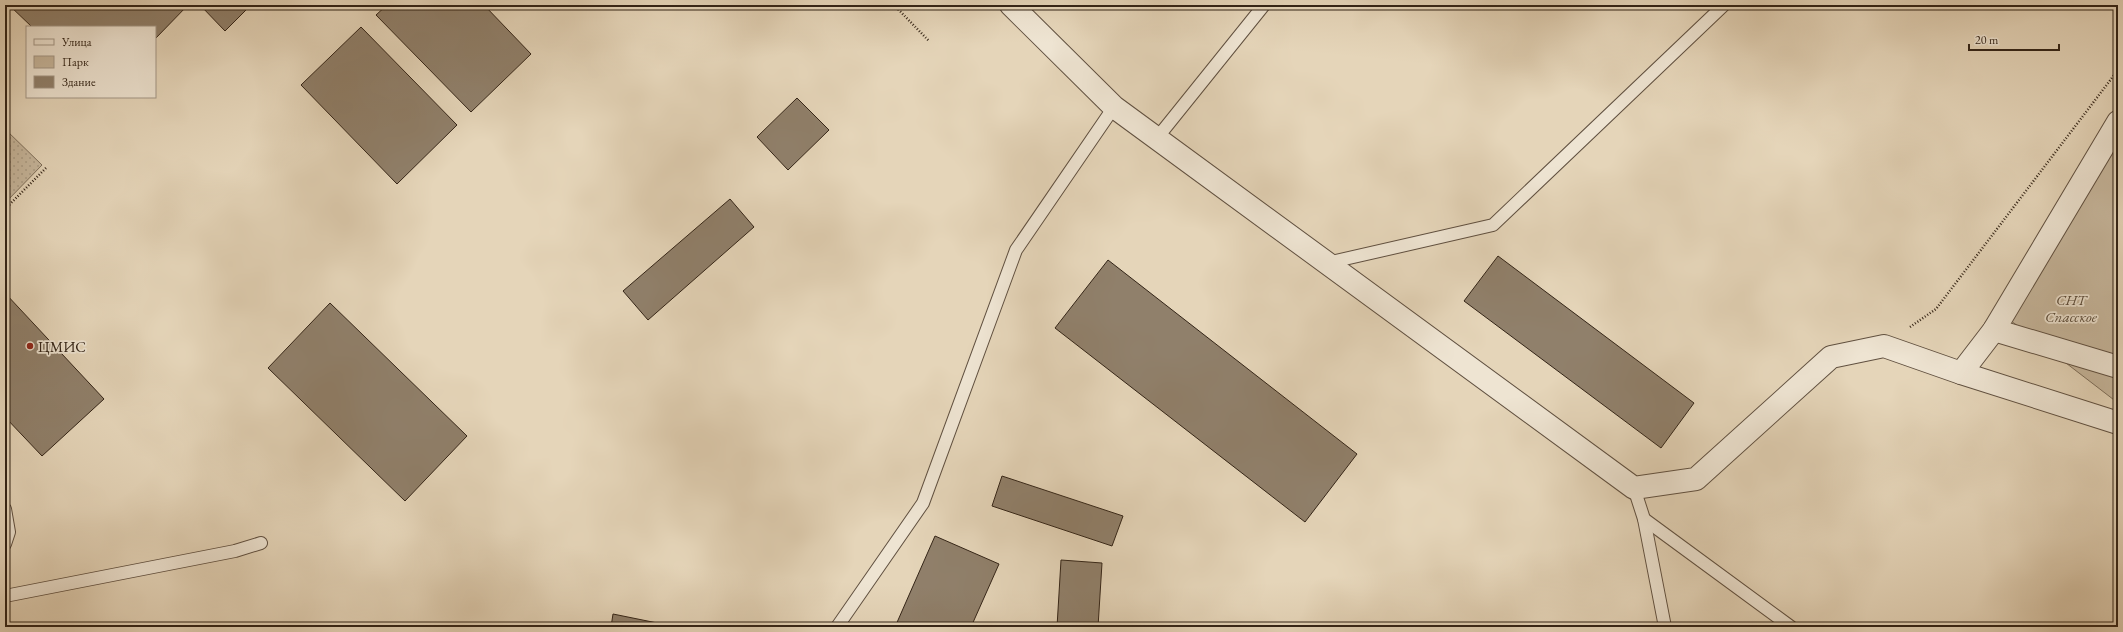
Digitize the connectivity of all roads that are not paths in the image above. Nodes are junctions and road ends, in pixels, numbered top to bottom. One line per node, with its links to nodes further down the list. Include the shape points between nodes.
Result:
1 (1010, 5): 4 (street)
2 (1264, 5): 6 (lane)
3 (1724, 5): 7 (lane, via 1493,225)
4 (1114, 107): 6 (street); 18 (lane, via 1016,250 923,503)
5 (2118, 122): 8 (street)
6 (1157, 138): 7 (street)
7 (1327, 263): 12 (street)
8 (1994, 330): 9 (street); 10 (street)
9 (2118, 367)
10 (1960, 373): 11 (street); 12 (street, via 1884,346 1831,357 1696,479)
11 (2118, 423)
12 (1634, 488): 14 (lane)
13 (5, 509): 16 (lane, via 9,532)
14 (1644, 519): 19 (lane); 20 (lane)
15 (261, 543): 17 (lane, via 235,551)
16 (5, 544)
17 (5, 596)
18 (837, 627)
19 (1664, 627)
20 (1791, 627)

